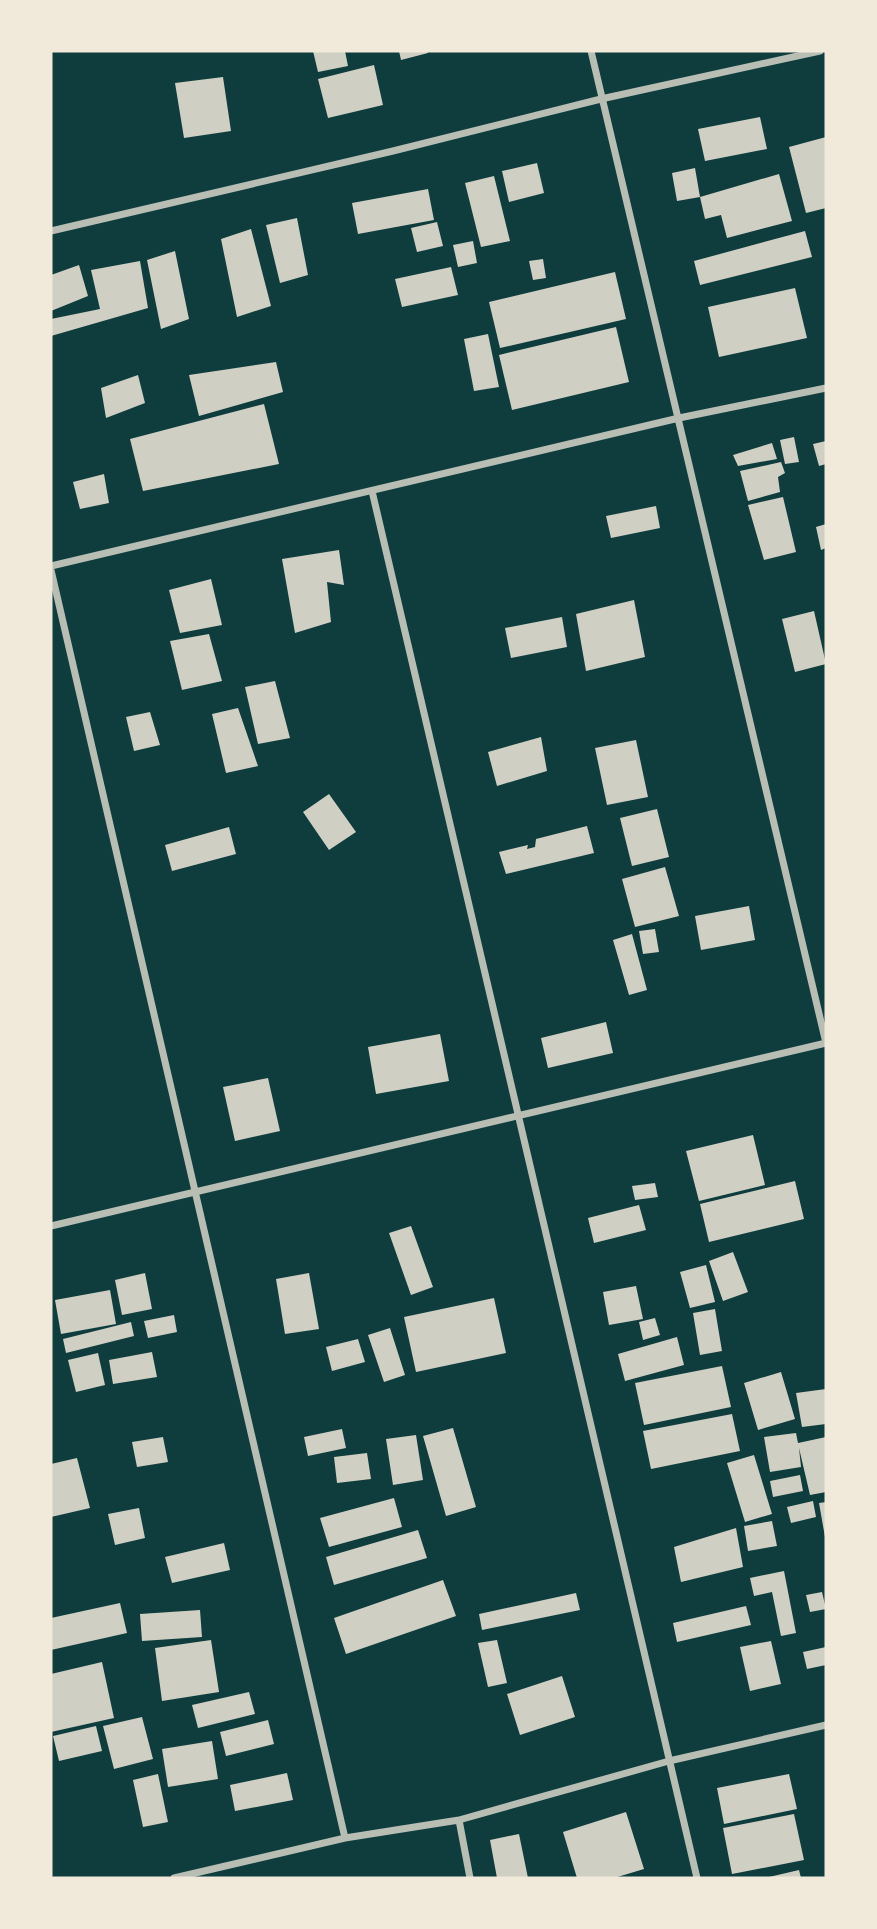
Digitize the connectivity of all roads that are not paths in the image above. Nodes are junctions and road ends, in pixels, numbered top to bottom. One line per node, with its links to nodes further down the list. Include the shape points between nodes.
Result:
1 (591, 51): 3 (street)
2 (820, 51): 3 (street)
3 (601, 99): 4 (street); 6 (street)
4 (51, 232)
5 (826, 388): 6 (street)
6 (679, 418): 7 (street); 9 (street)
7 (372, 491): 8 (street); 10 (street)
8 (51, 568): 11 (street)
9 (826, 1043): 10 (street)
10 (519, 1115): 11 (street); 14 (street)
11 (195, 1192): 12 (street); 16 (street)
12 (51, 1226)
13 (826, 1724): 14 (street)
14 (669, 1762): 15 (street); 19 (street)
15 (459, 1820): 16 (street); 18 (street)
16 (345, 1838): 17 (street)
17 (174, 1878)
18 (470, 1878)
19 (697, 1878)

